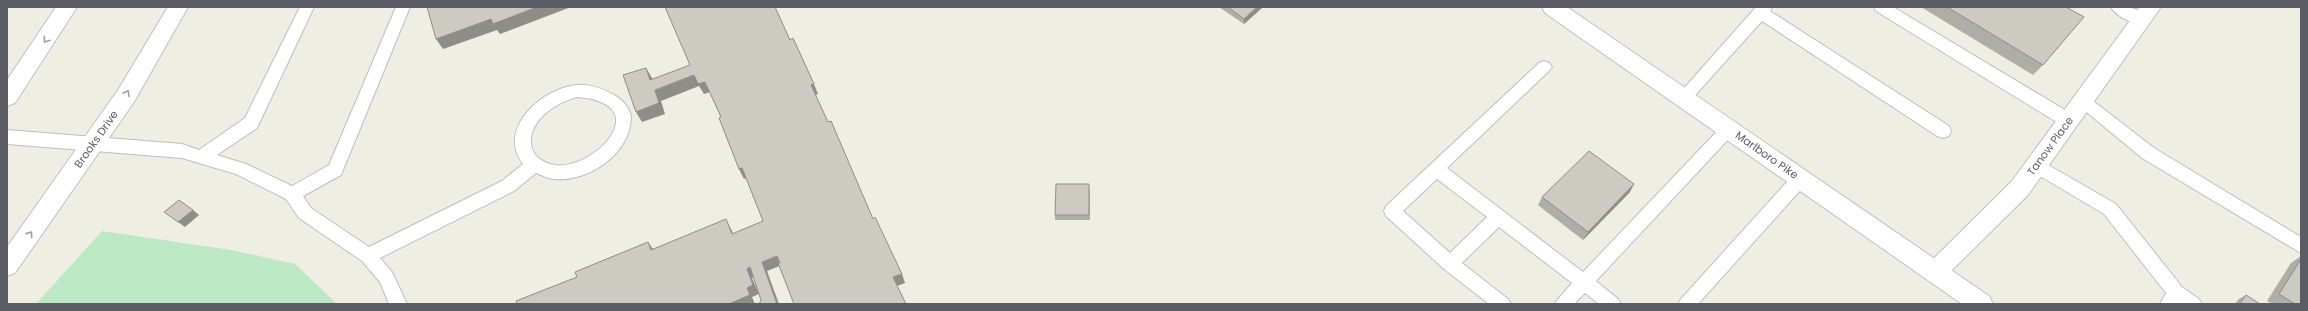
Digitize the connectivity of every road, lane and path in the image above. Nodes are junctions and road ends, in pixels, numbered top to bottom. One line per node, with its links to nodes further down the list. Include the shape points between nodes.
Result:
1 (66, 7): 11 (street, one-way to 11)
2 (178, 7): 18 (street, Brooks Drive, one-way to 2, via 126,96)
3 (307, 7): 19 (lane, via 251,122)
4 (403, 7): 24 (lane, via 335,170)
5 (1552, 7): 12 (street, Marlboro Pike)
6 (1881, 7): 14 (lane)
7 (2118, 7): 9 (lane)
8 (1762, 10): 12 (lane); 16 (lane)
9 (2146, 13): 13 (street, Tanow Place)
10 (1544, 67): 22 (lane)
11 (7, 97)
12 (1684, 98): 15 (street, Marlboro Pike)
13 (2083, 101): 14 (street, Tanow Place); 26 (lane, via 2148,153)
14 (2069, 121): 21 (street, Tanow Place)
15 (1729, 130): 23 (street, Marlboro Pike); 31 (lane)
16 (1944, 131)
17 (7, 137): 18 (lane)
18 (93, 143): 19 (lane, via 182,151); 29 (street, Brooks Drive, one-way to 18)
19 (201, 157): 24 (lane, via 240,169)
20 (534, 165): 20 (lane, via 554,172 581,169 603,158 619,140 624,120 620,107 612,98 595,92 577,91 558,96 537,110 527,123 522,147); 27 (lane, via 508,186)
21 (2036, 165): 30 (street, Tanow Place, via 2020,188); 32 (lane, via 2110,209)
22 (1436, 169): 25 (lane); 28 (lane, via 1392,211)
23 (1800, 179): 30 (street, Marlboro Pike); 37 (lane)
24 (292, 194): 27 (lane, via 306,212)
25 (1499, 216): 28 (lane); 31 (lane)
26 (2301, 246)
27 (368, 256): 33 (lane, via 386,277)
28 (1450, 264): 34 (lane)
29 (7, 266)
30 (1935, 272): 38 (street, Marlboro Pike)
31 (1583, 282): 35 (lane); 36 (lane)
32 (2172, 298): 39 (lane)
33 (398, 304)
34 (1502, 304)
35 (1563, 304)
36 (1612, 304)
37 (1686, 304)
38 (1981, 304)
39 (2193, 304)

